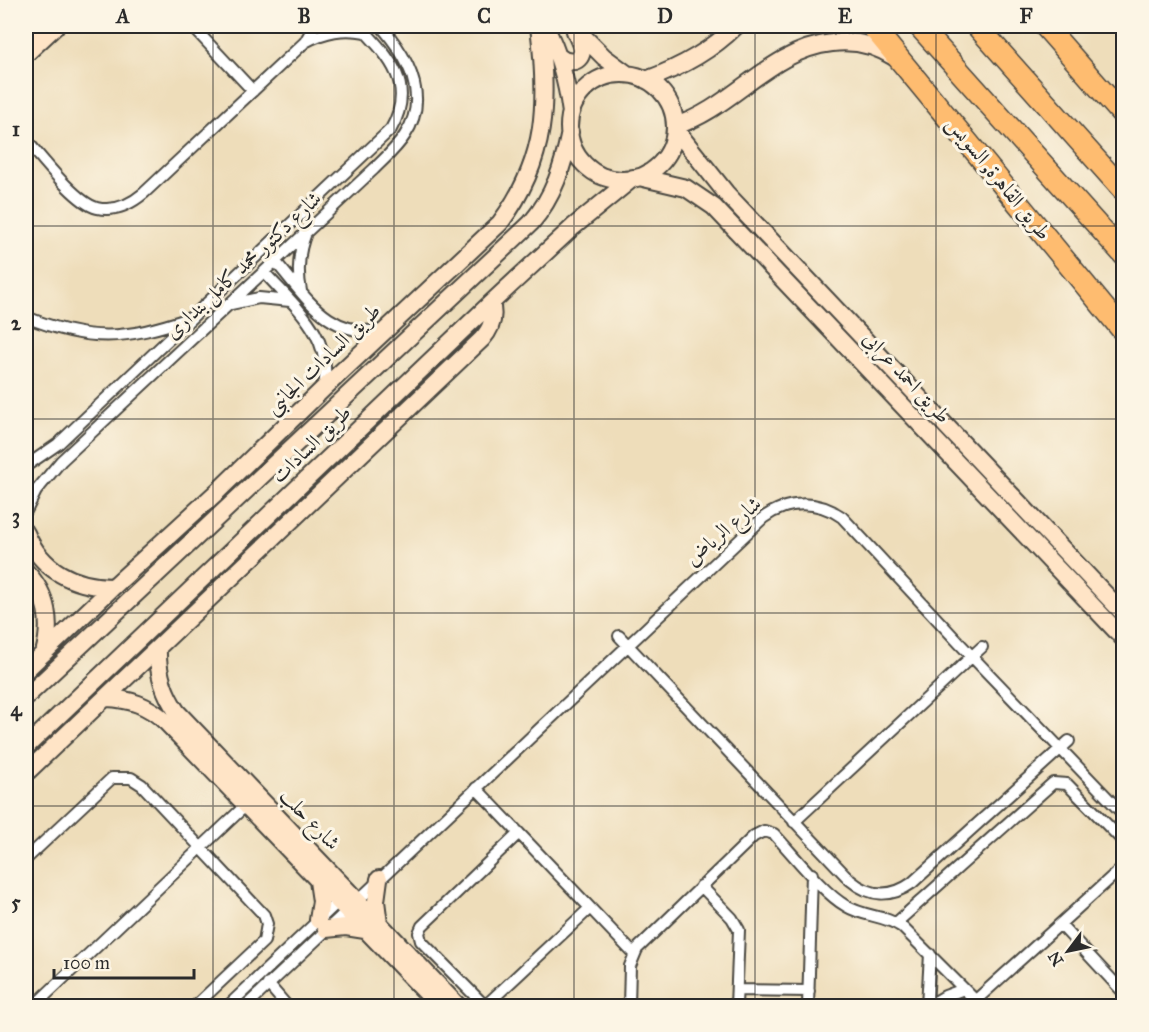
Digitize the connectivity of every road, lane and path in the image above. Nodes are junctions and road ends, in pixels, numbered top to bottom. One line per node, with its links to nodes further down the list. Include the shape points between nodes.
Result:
1 (33, 26): 15 (street)
2 (56, 26): 17 (street)
3 (192, 26): 22 (street)
4 (314, 26): 16 (street)
5 (381, 26): 29 (street, شارع دكتور محمد كامل بندارى, via 404,55 415,82 416,97 406,133)
6 (539, 26): 37 (street, طريق السادات الجانبى, via 544,111 529,171 500,223)
7 (545, 26): 18 (street)
8 (573, 26): 18 (street, via 581,55 567,63); 20 (street)
9 (736, 26): 21 (street, via 698,55)
10 (872, 26): 19 (highway, طريق القاهرة, السويس)
11 (919, 26): 34 (highway, طريق القاهرة, السويس)
12 (977, 26): 31 (highway)
13 (1045, 26): 23 (highway)
14 (363, 29): 16 (street, via 322,34); 28 (street, شارع دكتور محمد كامل بندارى, via 392,64 402,89 398,117)
15 (26, 32)
16 (305, 42): 22 (street)
17 (26, 54)
18 (558, 56): 24 (street)
19 (906, 64): 25 (street, via 876,47 860,43 809,48 777,62 707,111); 46 (highway, طريق القاهرة, السويس)
20 (627, 74): 21 (street); 24 (street, via 608,76 590,85)
21 (646, 80): 25 (street, via 667,99)
22 (253, 91): 27 (street, via 144,193 120,207 97,208 87,204)
23 (1120, 109)
24 (571, 113): 26 (street)
25 (675, 127): 30 (street, via 671,147 662,162); 33 (street, طريق احمد عرابى)
26 (570, 132): 30 (street, via 578,155 595,172 617,179); 38 (street, طريق السادات, via 559,178 550,197 531,223)
27 (26, 140)
28 (363, 158): 29 (street); 44 (street, شارع دكتور محمد كامل بندارى)
29 (374, 169): 32 (street, شارع دكتور محمد كامل بندارى)
30 (636, 178): 33 (street, طريق احمد عرابى, via 675,185 696,194); 41 (street, طريق السادات, via 573,227)
31 (1124, 191)
32 (307, 232): 35 (street, شارع دكتور محمد كامل بندارى); 39 (street, via 298,267)
33 (765, 248): 55 (street, طريق احمد عرابى)
34 (1124, 255)
35 (275, 261): 36 (street, شارع دكتور محمد كامل بندارى); 39 (street)
36 (264, 272): 40 (street); 42 (street, شارع دكتور محمد كامل بندارى)
37 (446, 274): 38 (street); 45 (street, طريق السادات الجانبى)
38 (476, 275): 51 (street, طريق السادات)
39 (302, 292): 45 (street, via 323,315 342,327 363,332)
40 (290, 301): 42 (street, via 259,298); 47 (street, via 320,341 326,364)
41 (491, 303): 59 (street, via 493,318 488,333); 66 (street, طريق السادات)
42 (228, 305): 49 (street, شارع دكتور محمد كامل بندارى, via 61,461 36,491)
43 (26, 317): 44 (street, via 68,331 114,336 139,334)
44 (193, 317): 48 (street, شارع دكتور محمد كامل بندارى, via 58,444)
45 (385, 330): 47 (street, طريق السادات الجانبى)
46 (1124, 332)
47 (324, 388): 50 (street, طريق السادات الجانبى)
48 (26, 466)
49 (26, 512)
50 (177, 529): 51 (street); 54 (street, طريق السادات الجانبى)
51 (202, 530): 63 (street, طريق السادات)
52 (26, 533): 54 (street, via 40,558 53,570 81,584)
53 (26, 572): 60 (street, via 37,585 47,612)
54 (113, 587): 60 (street, طريق السادات الجانبى)
55 (1121, 625)
56 (619, 636): 57 (street)
57 (628, 645): 61 (street, شارع الرياض, via 763,518 780,508 799,504 825,508 842,517); 68 (street, شارع الرياض); 71 (street)
58 (982, 647): 61 (street)
59 (158, 648): 64 (street); 81 (street, شارع حلب, via 159,675 177,711)
60 (44, 653): 62 (street, طريق السادات الجانبى)
61 (972, 656): 65 (street, شارع الرياض); 71 (street)
62 (26, 670)
63 (26, 698)
64 (106, 698): 67 (street); 69 (street, شارع حلب, via 132,701 156,713)
65 (1065, 745): 70 (street, شارع الرياض); 71 (street, via 912,883 892,893 859,888)
66 (26, 747)
67 (26, 773)
68 (476, 788): 72 (street); 78 (street, شارع الرياض)
69 (246, 805): 74 (street); 79 (street, شارع حلب)
70 (1124, 815)
71 (794, 822)
72 (519, 833): 82 (street); 82 (street, via 422,926 421,941 485,1006)
73 (1124, 842): 83 (street, via 1067,784 1053,783)
74 (201, 848): 75 (street, via 141,785 123,777 104,784); 95 (street); 96 (street, via 264,915 267,924 264,941)
75 (26, 859)
76 (1124, 866): 84 (street)
77 (812, 874): 80 (street, via 774,834 764,831); 83 (street, via 846,906); 92 (street)
78 (379, 879): 81 (street, شارع الرياض); 86 (street)
79 (318, 881): 81 (street, شارع حلب); 85 (street)
80 (701, 886): 87 (street); 91 (street, via 737,926)
81 (347, 901): 85 (street, شارع الرياض); 86 (street, شارع حلب)
82 (590, 908): 87 (street)
83 (896, 923): 88 (street)
84 (1059, 924): 93 (street); 94 (street)
85 (322, 925): 86 (street); 89 (street); 97 (street)
86 (372, 927): 100 (street, شارع حلب); 101 (street, شارع حلب)
87 (634, 954): 102 (street)
88 (930, 954): 90 (street); 105 (street)
89 (268, 984): 98 (street); 99 (street)
90 (964, 989): 94 (street); 105 (street)
91 (737, 990): 92 (street); 103 (street)
92 (809, 990): 104 (street)
93 (1124, 993)
94 (979, 1003)
95 (34, 1006)
96 (195, 1006)
97 (228, 1006)
98 (246, 1006)
99 (287, 1006)
100 (439, 1006)
101 (458, 1006)
102 (629, 1006)
103 (736, 1006)
104 (808, 1006)
105 (928, 1006)

